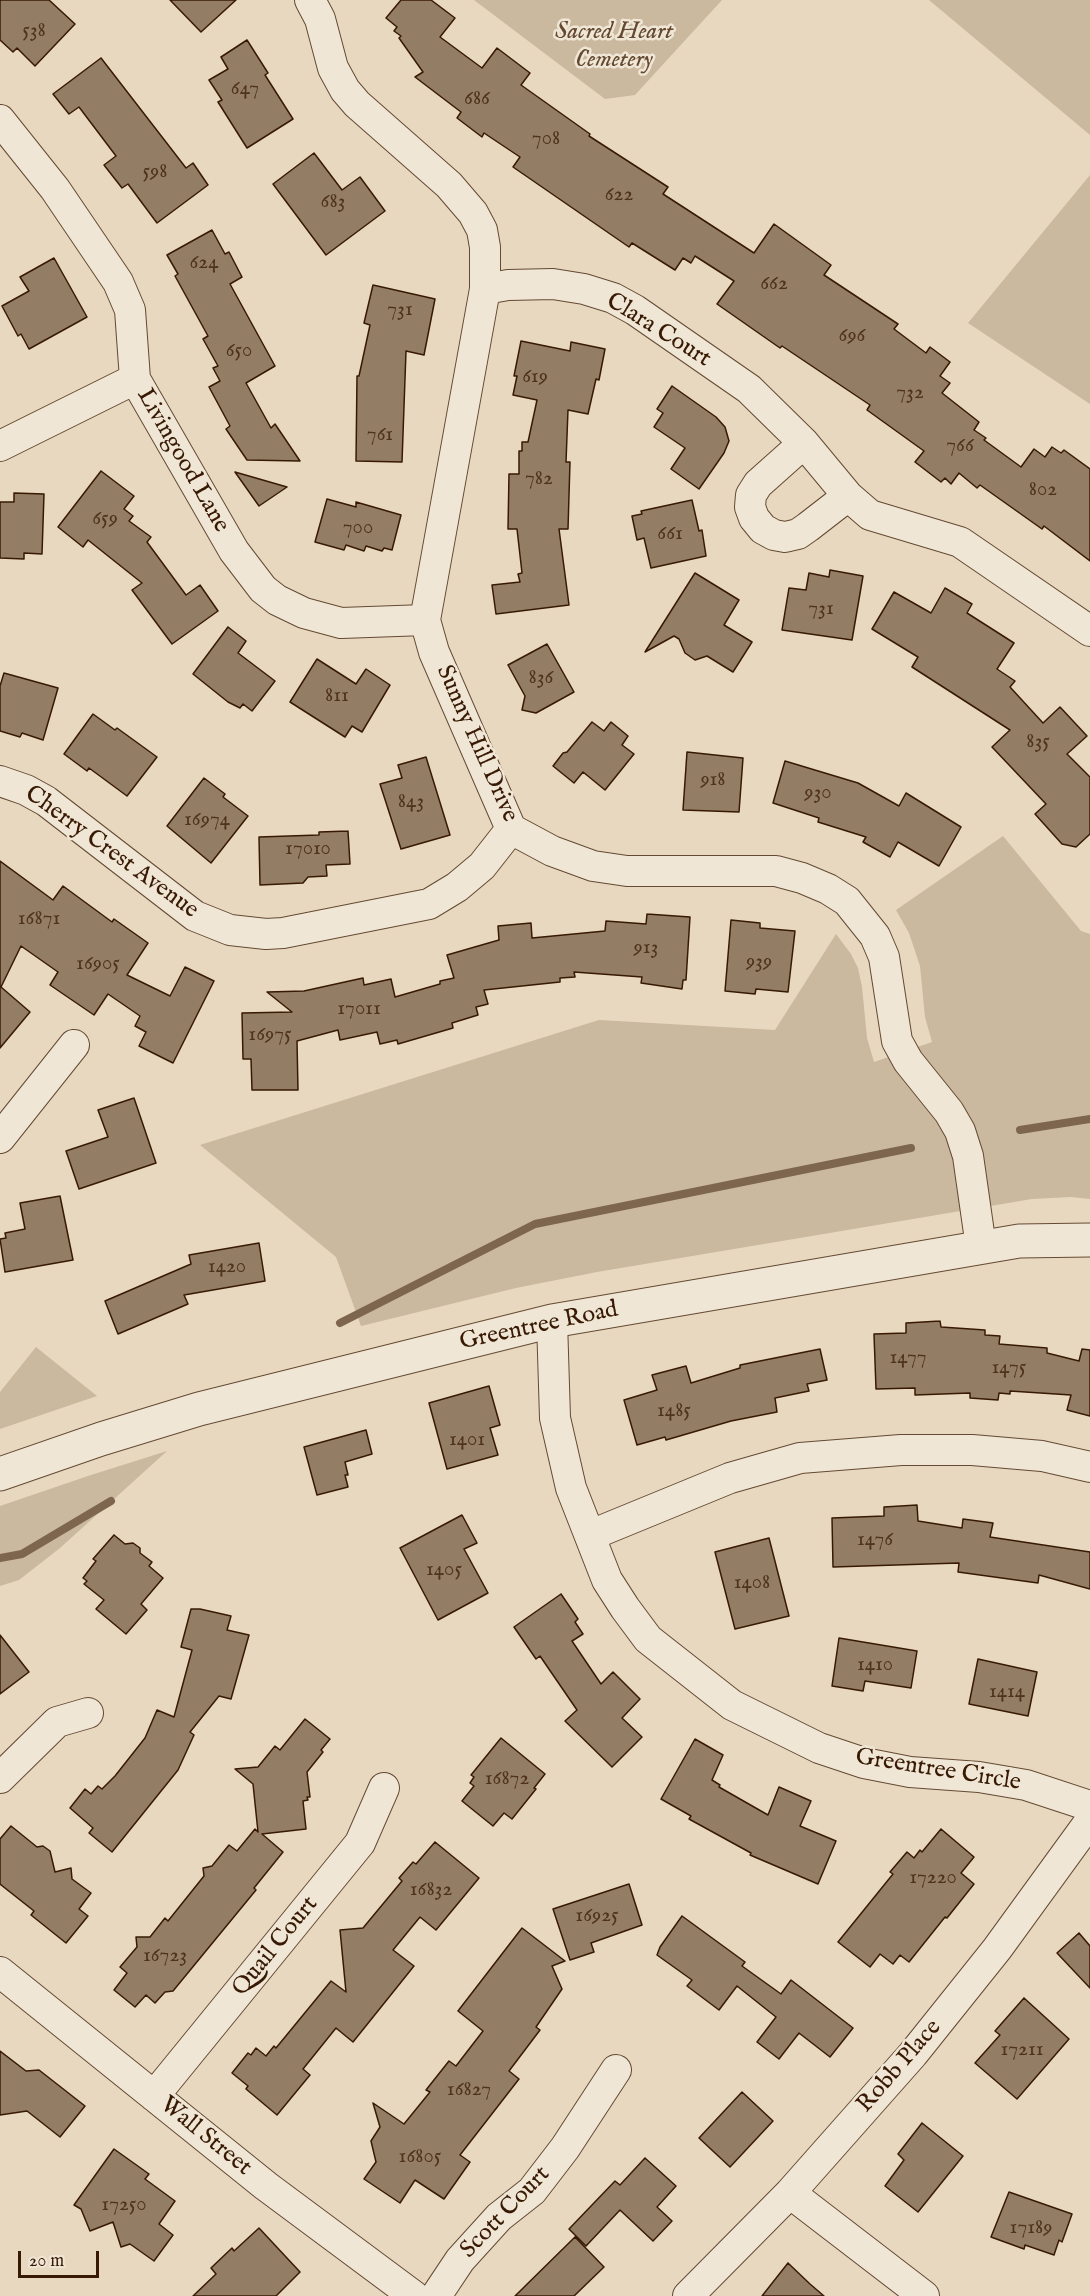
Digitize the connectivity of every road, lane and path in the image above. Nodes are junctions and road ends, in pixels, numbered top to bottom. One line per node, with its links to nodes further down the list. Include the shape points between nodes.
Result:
1 (310, 0): 3 (street, Sunny Hill Drive, via 320,19 333,68 345,90 449,185 473,213 485,247)
2 (0, 120): 4 (street, Livingood Lane, via 55,189 118,282 130,310)
3 (485, 290): 5 (street, Clara Court, via 554,284 613,298 749,389); 8 (street, Sunny Hill Drive)
4 (135, 379): 6 (street); 8 (street, Livingood Lane, via 234,551 263,589 304,613 340,623)
5 (804, 442): 7 (street, Clara Court); 7 (street, via 758,484 750,507 754,518 774,535 798,534)
6 (0, 446)
7 (848, 496): 9 (street, Clara Court, via 870,515 960,542)
8 (425, 620): 11 (street, Sunny Hill Drive, via 434,651)
9 (1090, 631)
10 (0, 781): 11 (street, Cherry Crest Avenue, via 26,789 46,801 195,916 230,930 266,934 429,904 482,866)
11 (511, 829): 15 (street, Sunny Hill Drive, via 552,851 593,866 627,871 776,871 802,878 847,901 875,936 884,957 897,1041 960,1131 968,1156)
12 (74, 1045): 13 (street)
13 (0, 1138)
14 (1090, 1240): 15 (street, Greentree Road, via 1049,1239)
15 (981, 1247): 16 (street, Greentree Road)
16 (552, 1321): 18 (street, Greentree Road, via 198,1409); 19 (street, Greentree Circle, via 555,1418 571,1488)
17 (1090, 1467): 19 (street, via 1042,1456 972,1450 901,1450 800,1458 730,1478)
18 (0, 1474)
19 (591, 1535): 23 (street, Greentree Circle, via 608,1580 648,1639 741,1710 819,1748 864,1763 1026,1785)
20 (88, 1713): 21 (street, via 57,1722)
21 (0, 1778)
22 (384, 1788): 27 (street, Quail Court, via 360,1843)
23 (1090, 1806)
24 (1090, 1821): 28 (street, Robb Place, via 914,2054)
25 (0, 1972): 27 (street, Wall Street)
26 (616, 2070): 30 (street, Scott Court, via 532,2192 499,2217 460,2260)
27 (154, 2096): 29 (street, Wall Street)
28 (790, 2193): 31 (street, Robb Place); 32 (street)
29 (394, 2291)
30 (436, 2296)
31 (688, 2296)
32 (924, 2296)

